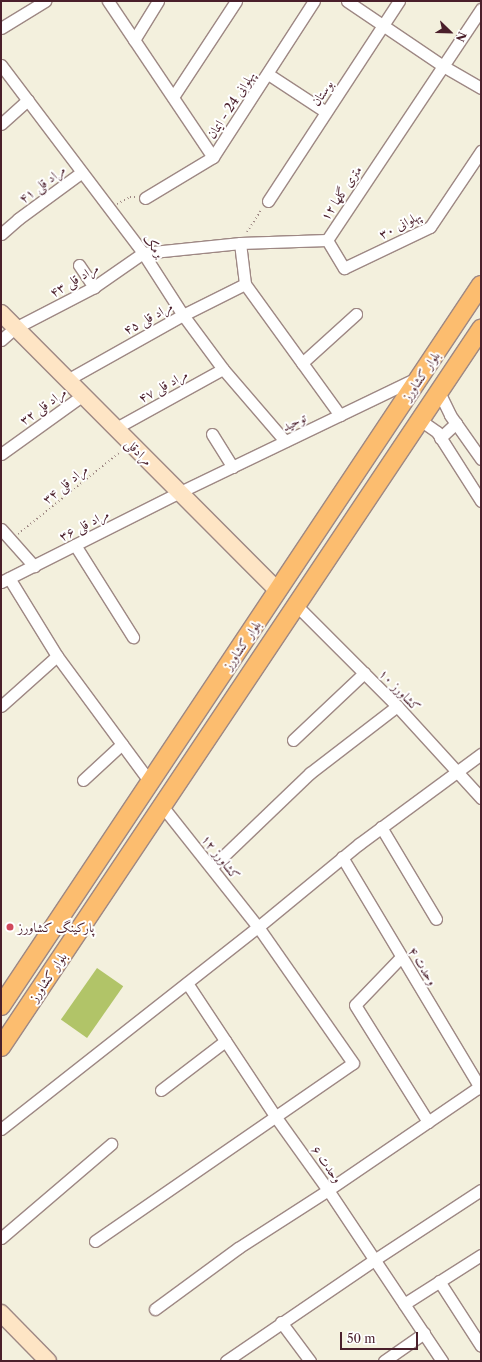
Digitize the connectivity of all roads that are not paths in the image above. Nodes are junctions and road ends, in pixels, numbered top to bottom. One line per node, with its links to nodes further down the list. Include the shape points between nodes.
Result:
1 (45, 1): 10 (street)
2 (108, 1): 11 (street)
3 (158, 1): 11 (street)
4 (236, 1): 16 (street)
5 (314, 1): 14 (street, پهلوانی 24 - ایمان)
6 (347, 1): 9 (street)
7 (399, 1): 9 (street, بوستان)
8 (481, 9): 13 (street, ۱۲ متری گلها)
9 (383, 26): 13 (street); 18 (street, بوستان)
10 (1, 28)
11 (134, 40): 16 (street)
12 (1, 64): 17 (street, برمک)
13 (443, 66): 15 (street); 26 (street, ۱۲ متری گلها)
14 (268, 74): 18 (street); 21 (street, پهلوانی 24 - ایمان)
15 (481, 88)
16 (172, 97): 21 (street)
17 (28, 100): 19 (street); 22 (street, برمک)
18 (326, 112): 24 (street, بوستان)
19 (1, 124)
20 (481, 151): 26 (street, پهلوانی ۳۰, via 430,227 344,268)
21 (213, 157): 23 (street, پهلوانی 24 - ایمان)
22 (82, 172): 25 (street, مراد قلی ۴۱); 28 (street, برمک)
23 (146, 198)
24 (268, 201)
25 (1, 234)
26 (327, 240): 27 (street, ۱۲ متری گلها)
27 (240, 243): 28 (street, ۱۲ متری گلها); 30 (street)
28 (143, 253): 32 (street, مراد قلی ۴۳); 35 (street, برمک)
29 (79, 265): 32 (street)
30 (245, 284): 35 (street, مراد قلی ۴۵); 39 (street)
31 (481, 285): 41 (main road, بلوار کشاورز)
32 (94, 287): 36 (street, مراد قلی ۴۳)
33 (1, 313): 36 (street, مرادقلی)
34 (356, 314): 39 (street)
35 (183, 315): 40 (street, برمک); 42 (street, مراد قلی ۴۵)
36 (16, 328): 38 (street, مراد قلی ۴۳); 42 (street, مرادقلی)
37 (481, 329): 43 (main road, بلوار کشاورز)
38 (1, 340)
39 (302, 363): 45 (street)
40 (223, 368): 48 (street, مراد قلی ۴۷); 51 (street, برمک)
41 (420, 376): 45 (street, توحید); 61 (main road, بلوار کشاورز)
42 (67, 380): 44 (street, مرادقلی)
43 (438, 392): 46 (main road, بلوار کشاورز); 47 (street)
44 (83, 395): 48 (street, مرادقلی); 52 (street, مراد قلی ۳۲)
45 (340, 415): 51 (street, توحید)
46 (420, 420): 50 (street, via 437,432); 62 (main road, بلوار کشاورز)
47 (456, 423): 50 (street); 53 (street)
48 (116, 428): 55 (street, مرادقلی)
49 (212, 434): 54 (street)
50 (440, 438): 56 (street)
51 (285, 441): 54 (street, توحید)
52 (1, 454)
53 (481, 459)
54 (233, 467): 55 (street, توحید)
55 (180, 492): 58 (street, مراد قلی ۳۶); 61 (street, مرادقلی)
56 (481, 500)
57 (1, 529): 59 (street)
58 (75, 545): 59 (street, مراد قلی ۳۶); 63 (street)
59 (34, 566): 60 (street, مراد قلی ۳۶)
60 (5, 580): 64 (street)
61 (278, 591): 66 (main road, بلوار کشاورز)
62 (296, 605): 65 (street, کشاورز ۱۰); 67 (main road, بلوار کشاورز)
63 (133, 636)
64 (56, 656): 68 (street); 71 (street)
65 (364, 673): 69 (street, کشاورز ۱۰); 70 (street)
66 (212, 690): 67 (main road); 75 (main road, بلوار کشاورز)
67 (231, 702): 77 (main road, بلوار کشاورز)
68 (1, 706)
69 (397, 706): 73 (street, کشاورز ۱۰); 80 (street, via 310,773)
70 (293, 740)
71 (122, 744): 74 (street); 75 (street)
72 (481, 754): 73 (street)
73 (458, 772): 76 (street, کشاورز ۱۰); 78 (street)
74 (83, 780)
75 (150, 782): 85 (main road, بلوار کشاورز)
76 (481, 798)
77 (162, 806): 80 (street, کشاورز ۱۲); 87 (main road, بلوار کشاورز)
78 (381, 827): 79 (street); 81 (street)
79 (342, 857): 82 (street); 83 (street, وحدت ۴)
80 (212, 867): 82 (street, کشاورز ۱۲)
81 (436, 919)
82 (258, 927): 84 (street); 90 (street, کشاورز ۱۲, via 353,1062)
83 (402, 957): 88 (street, وحدت ۴); 91 (street, via 355,1005)
84 (187, 983): 86 (street, وحدت ۶); 92 (street)
85 (1, 1006)
86 (225, 1041): 89 (street); 90 (street, وحدت ۶)
87 (1, 1047)
88 (480, 1088): 91 (street)
89 (161, 1090)
90 (274, 1116): 94 (street, وحدت ۶); 97 (street)
91 (428, 1122): 94 (street)
92 (1, 1129)
93 (111, 1144): 96 (street)
94 (328, 1190): 99 (street, وحدت ۶); 102 (street, via 238,1248)
95 (481, 1190): 99 (street)
96 (1, 1238)
97 (95, 1242)
98 (481, 1254): 100 (street)
99 (374, 1260): 101 (street, وحدت ۶); 104 (street)
100 (439, 1281): 101 (street); 106 (street)
101 (404, 1304): 105 (street, وحدت ۶)
102 (155, 1309)
103 (1, 1313): 107 (street)
104 (281, 1322): 108 (street); 109 (street)
105 (424, 1333): 110 (street); 111 (street, وحدت ۶)
106 (481, 1346)
107 (48, 1361)
108 (226, 1361)
109 (310, 1361)
110 (384, 1361)
111 (442, 1361)

